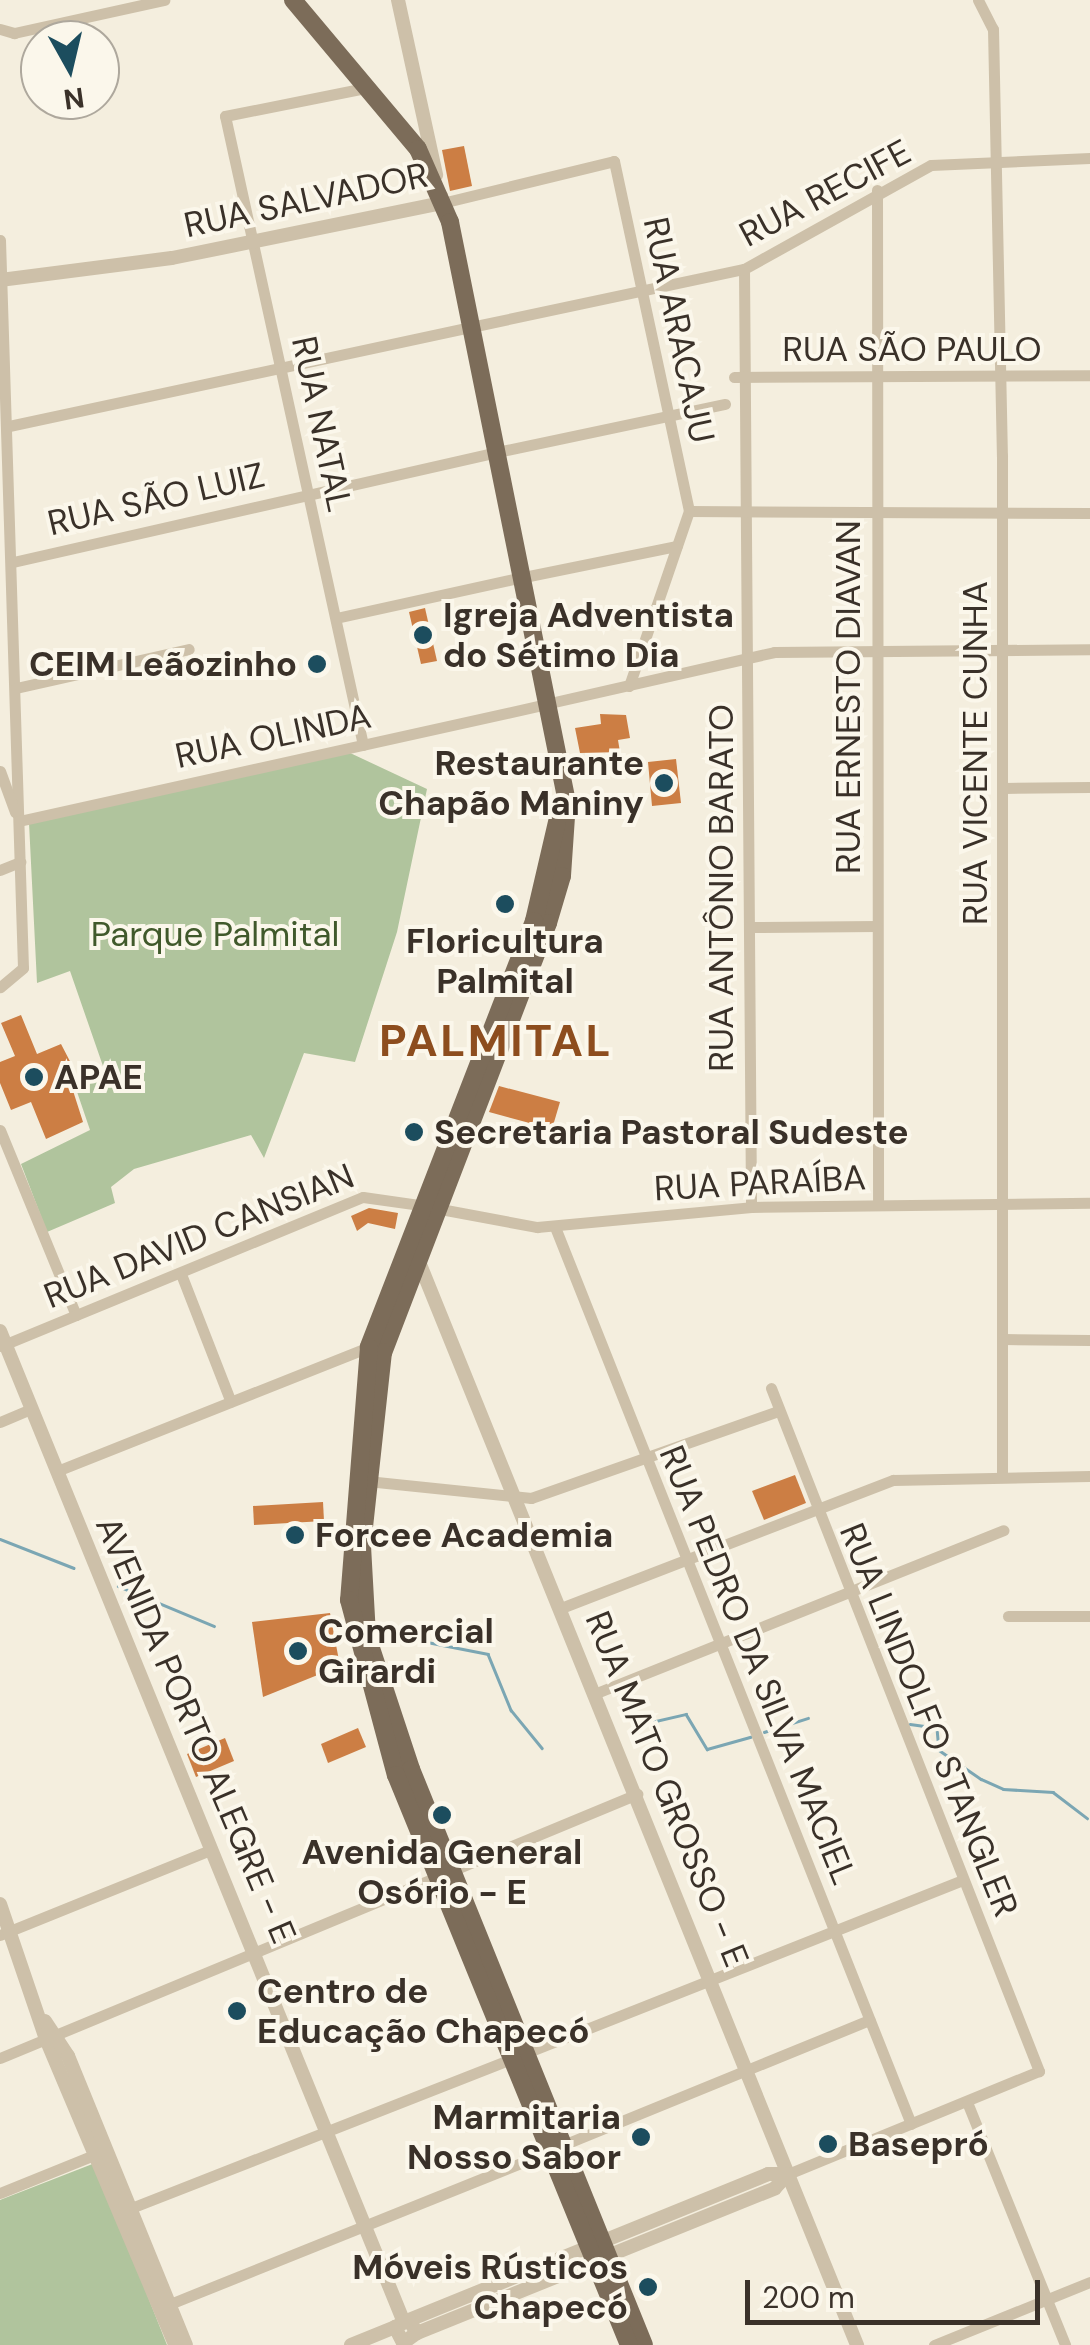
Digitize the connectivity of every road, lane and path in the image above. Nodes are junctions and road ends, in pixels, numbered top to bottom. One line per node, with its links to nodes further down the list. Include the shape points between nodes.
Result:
1 (164, 0): 5 (street, via 14,33)
2 (293, 0): 6 (main road)
3 (398, 0): 11 (street)
4 (978, 0): 7 (street, RUA VICENTE CUNHA, via 994,30)
5 (0, 30)
6 (370, 87): 11 (main road, via 418,149); 13 (street, RUA NATAL, via 225,116)
7 (997, 158): 8 (street, RUA RECIFE); 10 (street, RUA RECIFE, via 931,166); 19 (street, RUA VICENTE CUNHA)
8 (1090, 158)
9 (614, 161): 11 (street, RUA SALVADOR); 16 (street, RUA ARACAJU)
10 (877, 190): 14 (street, RUA RECIFE); 23 (street, RUA ERNESTO DIAVAN)
11 (442, 203): 13 (street, RUA SALVADOR); 17 (main road)
12 (0, 240): 15 (street)
13 (254, 242): 15 (street, RUA SALVADOR); 18 (street, RUA NATAL)
14 (744, 269): 16 (street, RUA RECIFE); 22 (street, RUA ANTÔNIO BARATO)
15 (3, 279): 24 (street)
16 (642, 289): 17 (street, RUA RECIFE); 26 (street, RUA ARACAJU)
17 (466, 328): 18 (street, RUA RECIFE); 28 (main road)
18 (281, 368): 27 (street, RUA RECIFE); 29 (street, RUA NATAL)
19 (1001, 374): 20 (street, RUA SÃO PAULO); 23 (street, RUA SÃO PAULO); 31 (street, RUA VICENTE CUNHA)
20 (1090, 376)
21 (734, 377): 22 (street, RUA SÃO PAULO)
22 (750, 377): 23 (street, RUA SÃO PAULO); 32 (street, RUA ANTÔNIO BARATO)
23 (875, 377): 33 (street, RUA ERNESTO DIAVAN)
24 (4, 397): 27 (street)
25 (725, 404): 26 (street, RUA SÃO LUIZ)
26 (668, 416): 28 (street, RUA SÃO LUIZ); 30 (street, RUA ARACAJU)
27 (9, 426): 35 (street)
28 (492, 453): 29 (street, RUA SÃO LUIZ); 38 (main road)
29 (308, 492): 37 (street, RUA SÃO LUIZ); 39 (street, RUA NATAL)
30 (689, 511): 32 (street); 36 (street)
31 (1001, 512): 33 (street); 34 (street); 43 (street, RUA VICENTE CUNHA)
32 (748, 513): 33 (street); 44 (street, RUA ANTÔNIO BARATO)
33 (874, 513): 42 (street, RUA ERNESTO DIAVAN)
34 (1090, 513)
35 (6, 523): 37 (street)
36 (677, 546): 38 (street); 45 (street)
37 (12, 562): 46 (street)
38 (519, 578): 39 (street); 47 (main road)
39 (336, 618): 48 (street, RUA NATAL)
40 (188, 649): 46 (street)
41 (1090, 649): 43 (street, RUA OLINDA)
42 (876, 650): 43 (street, RUA OLINDA); 44 (street, RUA OLINDA); 57 (street, RUA ERNESTO DIAVAN)
43 (1003, 650): 52 (street, RUA VICENTE CUNHA)
44 (748, 659): 45 (street, RUA OLINDA); 58 (street, RUA ANTÔNIO BARATO)
45 (630, 686): 47 (street, RUA OLINDA)
46 (16, 688): 49 (street)
47 (544, 704): 48 (street, RUA OLINDA); 64 (main road, via 556,803 549,874)
48 (363, 745): 54 (street, RUA OLINDA)
49 (20, 762): 50 (street); 54 (street)
50 (0, 768): 54 (street)
51 (0, 786): 54 (street)
52 (1004, 788): 53 (street); 63 (street, RUA VICENTE CUNHA)
53 (1090, 788)
54 (18, 820): 55 (street)
55 (20, 862): 56 (street); 59 (street, via 22,968 16,981)
56 (0, 870)
57 (877, 926): 58 (street); 62 (street, RUA ERNESTO DIAVAN)
58 (749, 927): 65 (street, RUA ANTÔNIO BARATO)
59 (0, 987)
60 (0, 1130): 69 (street)
61 (1090, 1203): 63 (street, RUA PARAÍBA)
62 (878, 1204): 63 (street, RUA PARAÍBA); 65 (street, RUA PARAÍBA)
63 (1004, 1204): 70 (street, RUA VICENTE CUNHA)
64 (427, 1206): 66 (street, RUA PARAÍBA); 67 (main road); 68 (street, RUA DAVID CANSIAN, via 363,1197)
65 (751, 1207): 66 (street, RUA PARAÍBA)
66 (555, 1227): 79 (street, RUA PEDRO DA SILVA MACIEL)
67 (410, 1254): 73 (main road); 83 (main road, via 383,1352); 84 (street, RUA MATO GROSSO - E)
68 (181, 1274): 69 (street, RUA DAVID CANSIAN); 75 (street)
69 (76, 1315): 71 (street, RUA DAVID CANSIAN)
70 (1004, 1339): 72 (street); 82 (street, RUA VICENTE CUNHA)
71 (2, 1340): 76 (street, AVENIDA PORTO ALEGRE - E)
72 (1090, 1340)
73 (369, 1347): 75 (street); 83 (main road)
74 (770, 1388): 77 (street, RUA LINDOLFO STANGLER)
75 (231, 1402): 80 (street)
76 (32, 1409): 78 (street); 80 (street, AVENIDA PORTO ALEGRE - E)
77 (778, 1411): 79 (street); 85 (street, RUA LINDOLFO STANGLER)
78 (0, 1422)
79 (646, 1458): 84 (street, via 565,1490); 87 (street, RUA PEDRO DA SILVA MACIEL)
80 (56, 1471): 95 (street, AVENIDA PORTO ALEGRE - E)
81 (1090, 1476): 82 (street)
82 (1002, 1477): 85 (street, via 894,1480)
83 (361, 1481): 84 (street); 96 (main road, via 354,1639 381,1734)
84 (518, 1497): 89 (street, RUA MATO GROSSO - E)
85 (814, 1508): 87 (street); 88 (street, RUA LINDOLFO STANGLER)
86 (1003, 1530): 88 (street)
87 (686, 1558): 89 (street); 92 (street, RUA PEDRO DA SILVA MACIEL)
88 (847, 1593): 92 (street); 97 (street, RUA LINDOLFO STANGLER)
89 (561, 1608): 93 (street, RUA MATO GROSSO - E)
90 (1008, 1616): 91 (street)
91 (1090, 1616)
92 (720, 1644): 93 (street); 99 (street, RUA PEDRO DA SILVA MACIEL)
93 (594, 1694): 94 (street, RUA MATO GROSSO - E)
94 (637, 1794): 96 (street); 102 (street, RUA MATO GROSSO - E)
95 (210, 1850): 100 (street); 101 (street, AVENIDA PORTO ALEGRE - E)
96 (445, 1871): 101 (street); 105 (main road)
97 (963, 1880): 99 (street); 108 (street, RUA LINDOLFO STANGLER, via 1040,2071)
98 (0, 1904): 100 (street)
99 (834, 1931): 102 (street); 103 (street, RUA PEDRO DA SILVA MACIEL)
100 (5, 1932): 104 (street)
101 (256, 1952): 104 (street); 110 (street, AVENIDA PORTO ALEGRE - E)
102 (712, 1979): 105 (street); 107 (street, RUA MATO GROSSO - E)
103 (870, 2020): 107 (street); 109 (street, RUA PEDRO DA SILVA MACIEL)
104 (52, 2037): 106 (street); 112 (street)
105 (520, 2055): 110 (street); 111 (main road)
106 (0, 2058)
107 (746, 2071): 111 (street); 113 (street, RUA MATO GROSSO - E)
108 (967, 2102): 109 (street); 121 (street)
109 (910, 2124): 113 (street)
110 (328, 2131): 116 (street); 118 (street, AVENIDA PORTO ALEGRE - E)
111 (557, 2148): 118 (street); 119 (main road)
112 (102, 2152): 114 (street); 116 (street)
113 (788, 2174): 115 (street, via 768,2174); 117 (street, via 775,2188); 129 (street, RUA MATO GROSSO - E)
114 (0, 2193)
115 (695, 2204): 117 (street); 119 (street)
116 (127, 2210): 122 (street)
117 (702, 2219): 119 (street)
118 (365, 2226): 122 (street); 123 (street, AVENIDA PORTO ALEGRE - E)
119 (599, 2252): 123 (street); 127 (main road); 128 (main road)
120 (1090, 2282): 121 (street)
121 (1046, 2298): 130 (street); 131 (street)
122 (165, 2306): 124 (street); 125 (street)
123 (405, 2336): 126 (street)
124 (174, 2345)
125 (186, 2345)
126 (351, 2345)
127 (629, 2345)
128 (644, 2345)
129 (856, 2345)
130 (934, 2345)
131 (1065, 2345)

